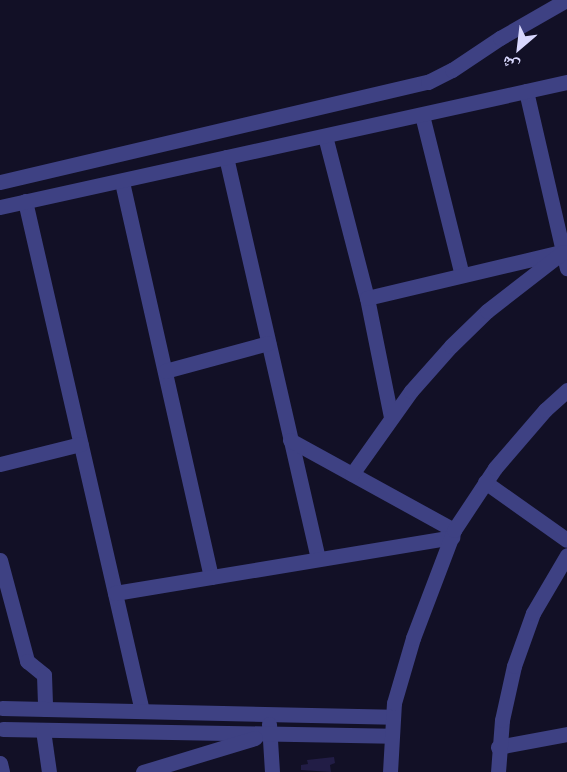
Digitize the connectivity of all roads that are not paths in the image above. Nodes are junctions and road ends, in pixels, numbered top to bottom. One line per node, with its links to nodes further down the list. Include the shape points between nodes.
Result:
1 (566, 0): 7 (street, via 428,82)
2 (567, 82): 3 (street)
3 (526, 92): 4 (street); 11 (street)
4 (422, 114): 5 (street); 13 (street)
5 (325, 136): 6 (street); 14 (street)
6 (226, 157): 8 (street); 15 (street)
7 (0, 182)
8 (122, 182): 9 (street); 16 (street)
9 (26, 201): 10 (street); 20 (street)
10 (0, 207)
11 (563, 252): 12 (street); 13 (street); 18 (street, via 470,327)
12 (567, 268)
13 (462, 275): 14 (street)
14 (367, 298): 18 (street)
15 (268, 343): 16 (street); 19 (street)
16 (165, 371): 29 (street)
17 (567, 390): 23 (street)
18 (391, 417): 22 (street)
19 (290, 440): 22 (street); 27 (street)
20 (81, 444): 21 (street); 30 (street)
21 (0, 464)
22 (352, 474): 24 (street)
23 (484, 482): 24 (street); 25 (street)
24 (453, 534): 27 (street); 35 (street, via 413,638)
25 (567, 540)
26 (567, 555): 41 (street, via 549,581 522,640 507,692)
27 (318, 559): 29 (street)
28 (0, 560): 32 (street, via 27,661 44,675)
29 (211, 577): 30 (street)
30 (115, 593): 33 (street)
31 (1, 707): 32 (street); 36 (street, via 6,722)
32 (45, 709): 33 (street)
33 (142, 711): 34 (street)
34 (269, 714): 35 (street); 38 (street)
35 (392, 717): 40 (street)
36 (1, 730): 37 (street)
37 (43, 730): 38 (street); 44 (street)
38 (269, 734): 40 (street); 45 (street); 46 (street)
39 (567, 734): 41 (street)
40 (391, 736): 47 (street)
41 (498, 747): 48 (street)
42 (0, 763): 43 (street)
43 (2, 772)
44 (49, 772)
45 (143, 772)
46 (272, 772)
47 (390, 772)
48 (498, 772)

